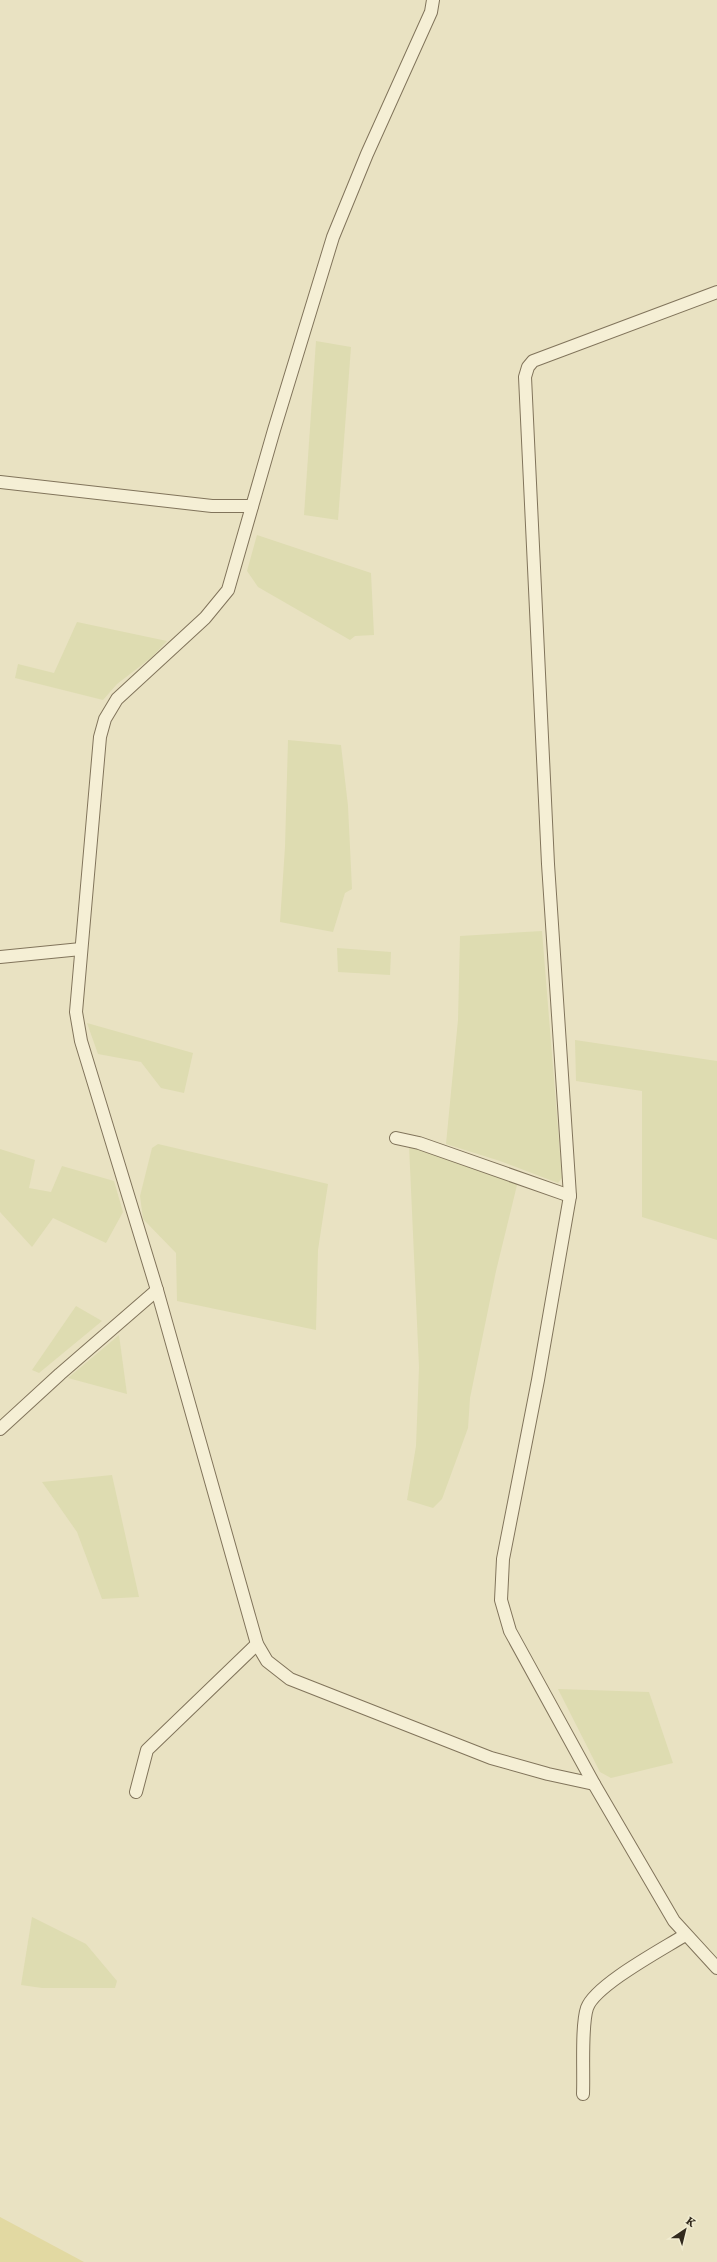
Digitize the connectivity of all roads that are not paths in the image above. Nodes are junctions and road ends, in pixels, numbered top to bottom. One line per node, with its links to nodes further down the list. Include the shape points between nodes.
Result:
1 (433, 0): 4 (street, via 432,12 370,147 333,237)
2 (717, 292): 8 (street, via 533,361 525,377 548,856)
3 (0, 482): 4 (street, via 212,506)
4 (252, 506): 5 (street, via 228,590 205,618 117,699 105,719 100,737)
5 (81, 949): 6 (street); 9 (street, via 76,1012 80,1041)
6 (0, 957)
7 (396, 1138): 8 (street, via 419,1142)
8 (570, 1196): 12 (street, via 538,1380 502,1559 501,1600 510,1631)
9 (157, 1290): 10 (street); 11 (street)
10 (0, 1429)
11 (257, 1644): 12 (street, via 267,1661 290,1679 491,1758); 13 (street, via 148,1750)
12 (594, 1784): 14 (street, via 674,1921)
13 (136, 1792)
14 (685, 1935): 15 (street); 16 (street, via 626,1972 603,1989 587,2007)
15 (717, 1968)
16 (583, 2094)

